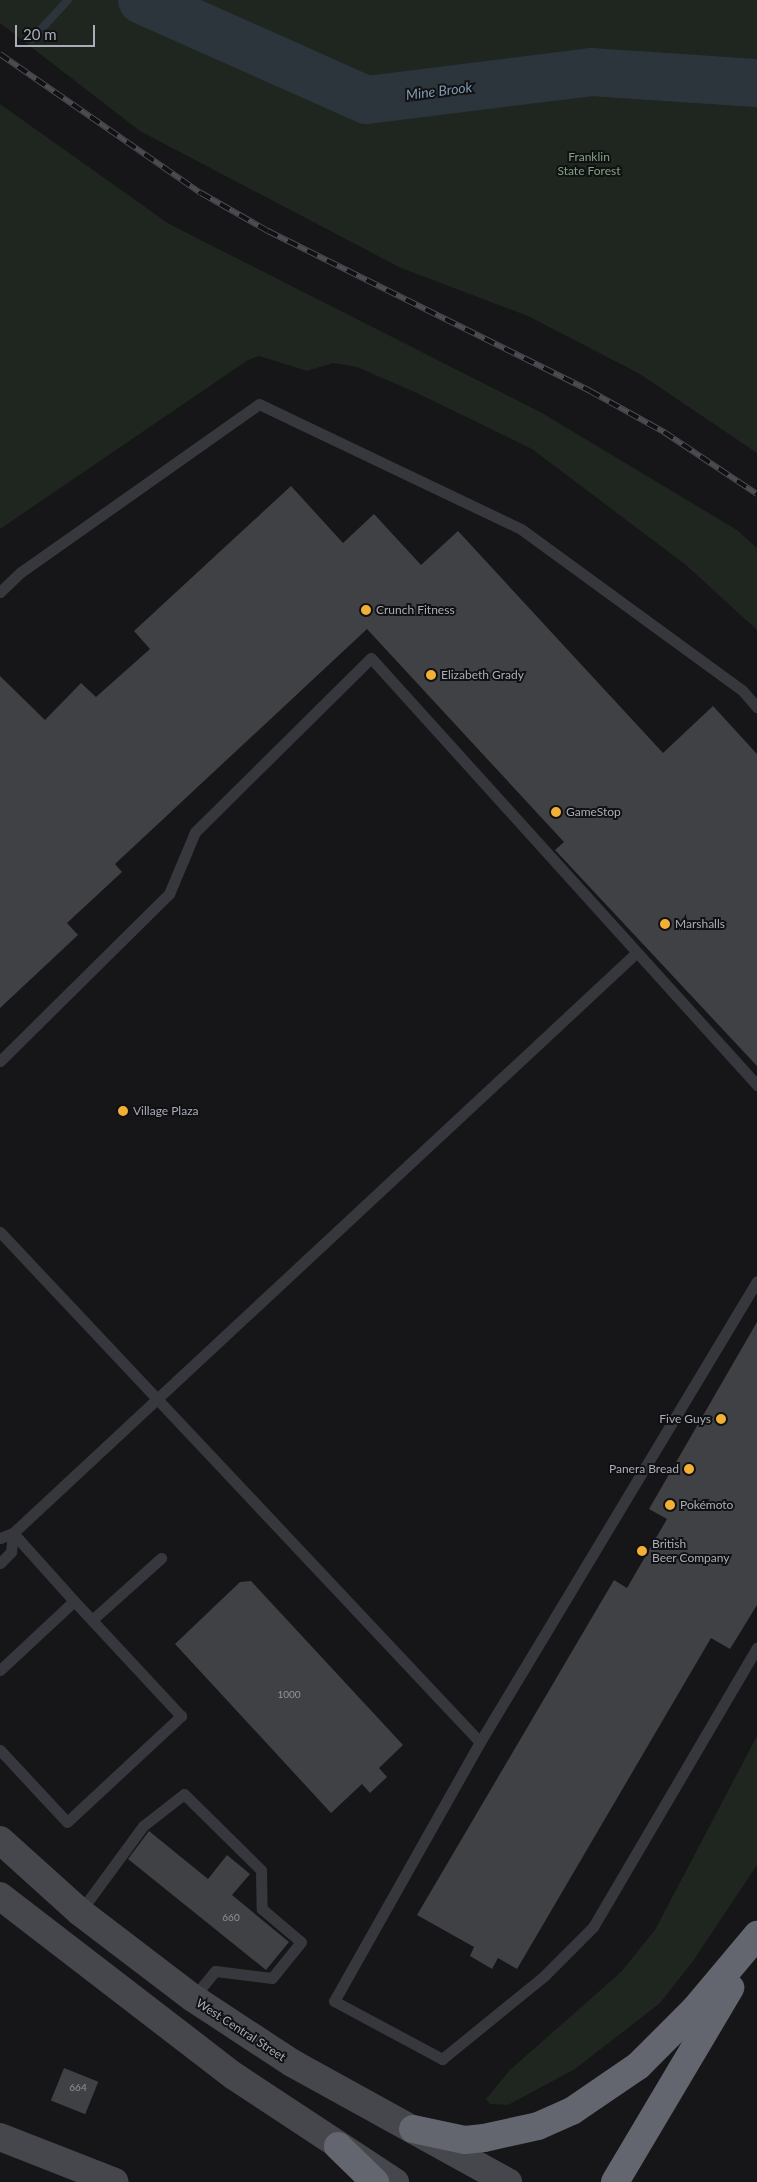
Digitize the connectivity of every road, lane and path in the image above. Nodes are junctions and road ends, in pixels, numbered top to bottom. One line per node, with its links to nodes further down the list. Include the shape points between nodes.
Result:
1 (0, 592): 2 (lane, via 20,572 259,404 521,529 742,690)
2 (757, 707)
3 (635, 954): 4 (lane, via 371,658 195,832 169,894); 5 (lane); 8 (lane)
4 (0, 1061)
5 (757, 1085)
6 (0, 1232): 8 (lane)
7 (757, 1281): 17 (lane)
8 (156, 1400): 9 (lane); 17 (lane)
9 (13, 1533): 10 (lane); 12 (lane, via 11,1552); 13 (lane)
10 (0, 1538)
11 (161, 1558): 14 (lane)
12 (0, 1563)
13 (74, 1601): 14 (lane); 16 (lane)
14 (92, 1620): 18 (lane, via 180,1716 67,1822)
15 (757, 1648): 17 (lane, via 593,1927 544,1976 442,2058 334,2000)
16 (0, 1670)
17 (480, 1742)
18 (0, 1750)
19 (0, 1840): 21 (main road, West Central Street)
20 (0, 1896): 27 (main road, via 165,2025)
21 (80, 1912): 24 (main road, West Central Street); 24 (lane, via 142,1826 184,1794 261,1870 262,1909 302,1942 272,1978 215,1971)
22 (757, 1935): 25 (highway, via 695,2009 638,2066 572,2111 538,2126 484,2138 465,2140)
23 (757, 1941): 32 (highway)
24 (193, 1998): 25 (main road, West Central Street, via 292,2063)
25 (413, 2129): 31 (main road, West Central Street)
26 (0, 2137): 28 (main road)
27 (338, 2146): 29 (highway); 30 (main road)
28 (115, 2182)
29 (375, 2182)
30 (395, 2182)
31 (508, 2182)
32 (615, 2182)

